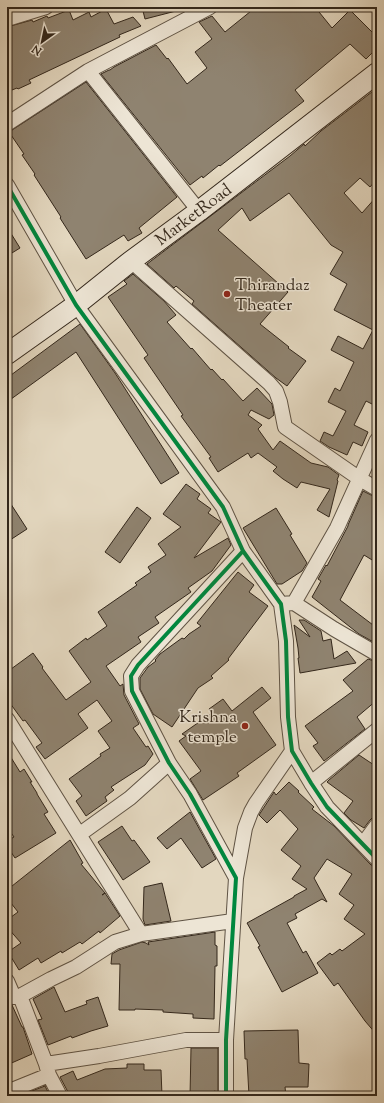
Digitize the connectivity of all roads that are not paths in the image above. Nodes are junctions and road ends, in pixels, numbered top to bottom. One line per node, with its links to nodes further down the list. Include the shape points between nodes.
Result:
1 (46, 7): 3 (street)
2 (210, 7): 4 (street)
3 (7, 19)
4 (88, 71): 6 (street); 8 (street)
5 (377, 73): 8 (street, MarketRoad)
6 (7, 124)
7 (7, 185): 10 (street)
8 (199, 211): 9 (street, MarketRoad)
9 (131, 261): 10 (street, MarketRoad); 13 (street, via 269,383 276,391 285,427)
10 (76, 305): 11 (street, MarketRoad); 15 (street, via 223,507)
11 (7, 354)
12 (377, 440): 13 (street)
13 (360, 479): 14 (street); 16 (street, via 337,528)
14 (377, 489)
15 (243, 551): 16 (street); 21 (street, via 138,665 131,676 132,691)
16 (287, 603): 17 (street); 20 (street, via 288,717)
17 (377, 654)
18 (7, 719): 24 (street)
19 (377, 730): 22 (street)
20 (292, 751): 22 (street); 27 (street, via 251,812 244,828)
21 (169, 763): 24 (street, via 130,798); 27 (street, via 190,794)
22 (311, 783): 25 (street, via 327,807)
23 (377, 825): 25 (street)
24 (80, 834): 29 (street)
25 (363, 844): 26 (street)
26 (377, 859)
27 (236, 878): 28 (street)
28 (233, 921): 29 (street); 32 (street)
29 (141, 934): 31 (street, via 115,942 76,967)
30 (7, 981): 31 (street)
31 (14, 998): 33 (street)
32 (226, 1040): 33 (street, via 186,1040 99,1056); 36 (street)
33 (48, 1070): 34 (street); 35 (street)
34 (7, 1092)
35 (60, 1096)
36 (226, 1096)

